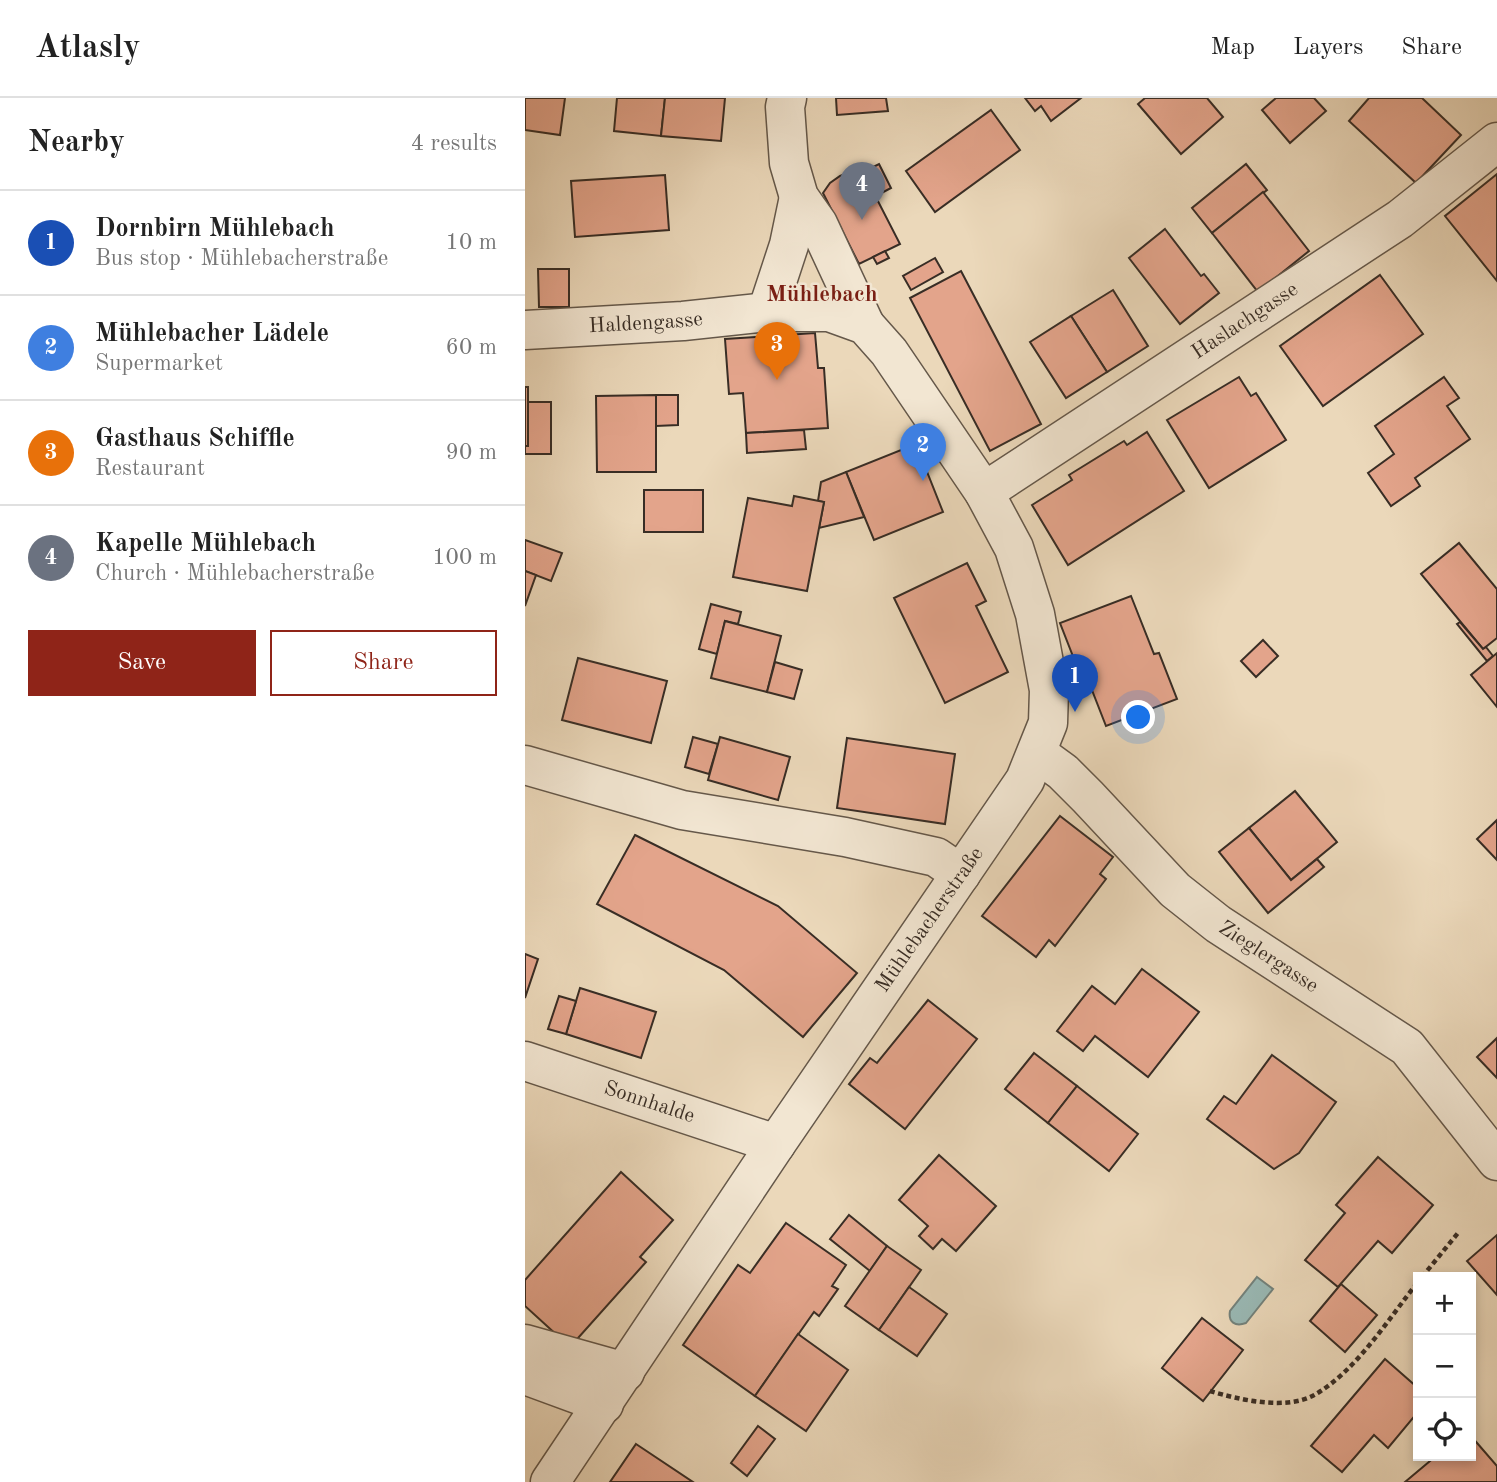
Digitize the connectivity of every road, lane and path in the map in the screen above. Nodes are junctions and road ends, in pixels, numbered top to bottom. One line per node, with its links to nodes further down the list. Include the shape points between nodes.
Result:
1 (787, 98): 3 (street, Mühlebacherstraße, via 789,163)
2 (1497, 142): 7 (street, Haslachgasse, via 1400,219)
3 (799, 197): 4 (street, Mühlebacherstraße); 5 (street, Mühlebacherstraße, via 818,224)
4 (767, 312): 5 (street, Mühlebacherstraße, via 829,312); 6 (street, Haldengasse)
5 (865, 326): 7 (street, Mühlebacherstraße, via 889,352)
6 (525, 330)
7 (984, 492): 8 (street, Mühlebacherstraße, via 1014,548 1035,614 1048,690 1048,723)
8 (1037, 753): 10 (street, Mühlebacherstraße, via 1025,780); 13 (street, Zieglergasse, via 1063,772 1175,890 1407,1047)
9 (525, 765): 10 (street, via 682,810 845,836 936,857)
10 (961, 874): 12 (street, Mühlebacherstraße)
11 (525, 1061): 12 (street, Sonnhalde)
12 (776, 1144): 18 (street, Mühlebacherstraße)
13 (1497, 1161)
14 (1458, 1233): 15 (path)
15 (1426, 1272)
16 (1413, 1288): 20 (path, via 1348,1370 1315,1396 1280,1403 1241,1400)
17 (525, 1344): 18 (street)
18 (625, 1372): 21 (street, Mühlebacherstraße)
19 (525, 1375): 21 (street)
20 (1210, 1391)
21 (604, 1404): 22 (street, Mühlebacherstraße)
22 (550, 1482)

